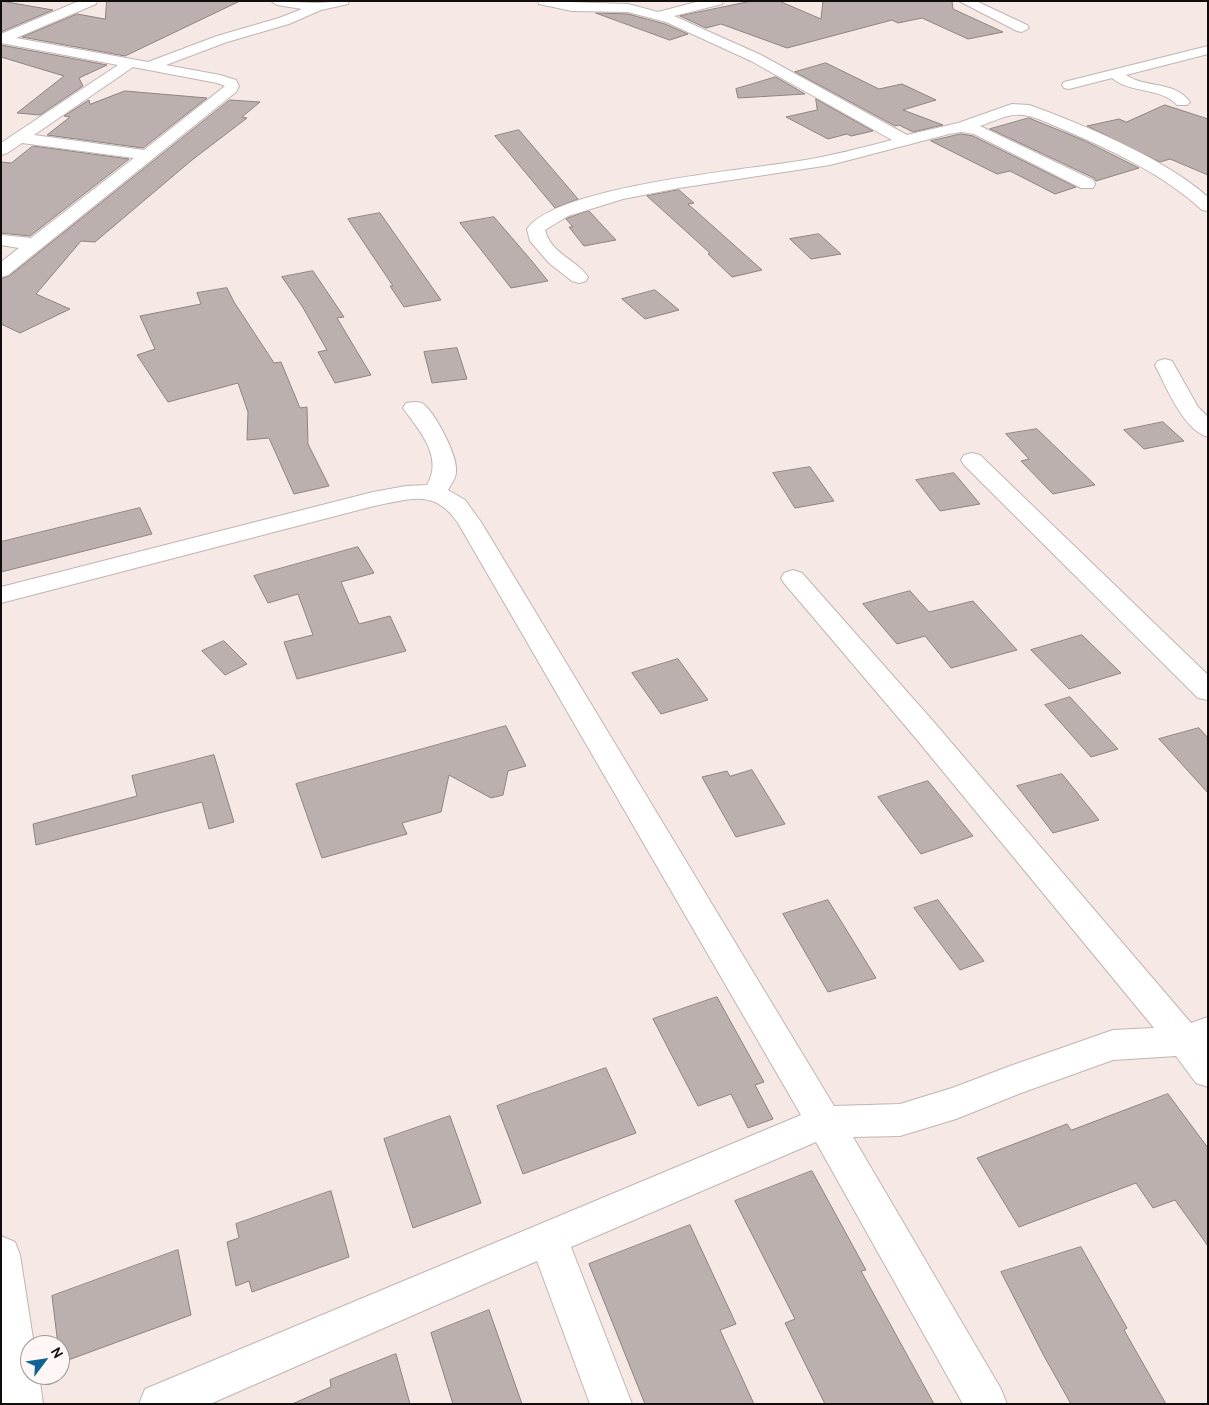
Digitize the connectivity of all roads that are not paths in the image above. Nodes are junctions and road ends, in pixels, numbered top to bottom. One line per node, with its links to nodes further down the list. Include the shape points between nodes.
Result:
1 (90, 1): 10 (street)
2 (277, 1): 7 (street)
3 (342, 1): 7 (street)
4 (544, 1): 8 (street, via 572,7 628,8)
5 (717, 1): 8 (street)
6 (965, 1): 9 (street)
7 (317, 7): 13 (street)
8 (660, 15): 19 (street, via 735,47)
9 (1022, 28)
10 (1, 39): 12 (street)
11 (1208, 50): 14 (street)
12 (130, 63): 13 (street); 18 (street)
13 (148, 67): 21 (street, via 220,79 232,86)
14 (1116, 74): 15 (street); 16 (street, via 1130,83 1175,94)
15 (1069, 85)
16 (1182, 102)
17 (961, 127): 19 (street); 22 (street, via 978,130); 23 (street, via 1012,110 1034,112 1166,173)
18 (19, 138): 20 (street); 21 (street)
19 (904, 140): 27 (street, via 822,162 626,192 546,219 536,229 539,241 555,259)
20 (1, 150)
21 (147, 154): 25 (street)
22 (1087, 184)
23 (1208, 206)
24 (1, 240): 25 (street)
25 (33, 244): 26 (street)
26 (1, 271)
27 (579, 277)
28 (1165, 365): 30 (street, via 1189,410)
29 (414, 408): 32 (street, via 435,436 442,454 445,472)
30 (1208, 430)
31 (972, 460): 35 (street)
32 (435, 492): 34 (street, via 412,492 374,499); 38 (street, via 457,505 469,522)
33 (793, 578): 36 (street)
34 (1, 595)
35 (1208, 691)
36 (1196, 1036): 37 (street); 38 (street, via 1113,1045 956,1103 900,1120)
37 (1208, 1072)
38 (824, 1122): 39 (street); 44 (street)
39 (548, 1238): 42 (street); 43 (street)
40 (1, 1255): 41 (street)
41 (22, 1404)
42 (160, 1404)
43 (610, 1404)
44 (986, 1404)

